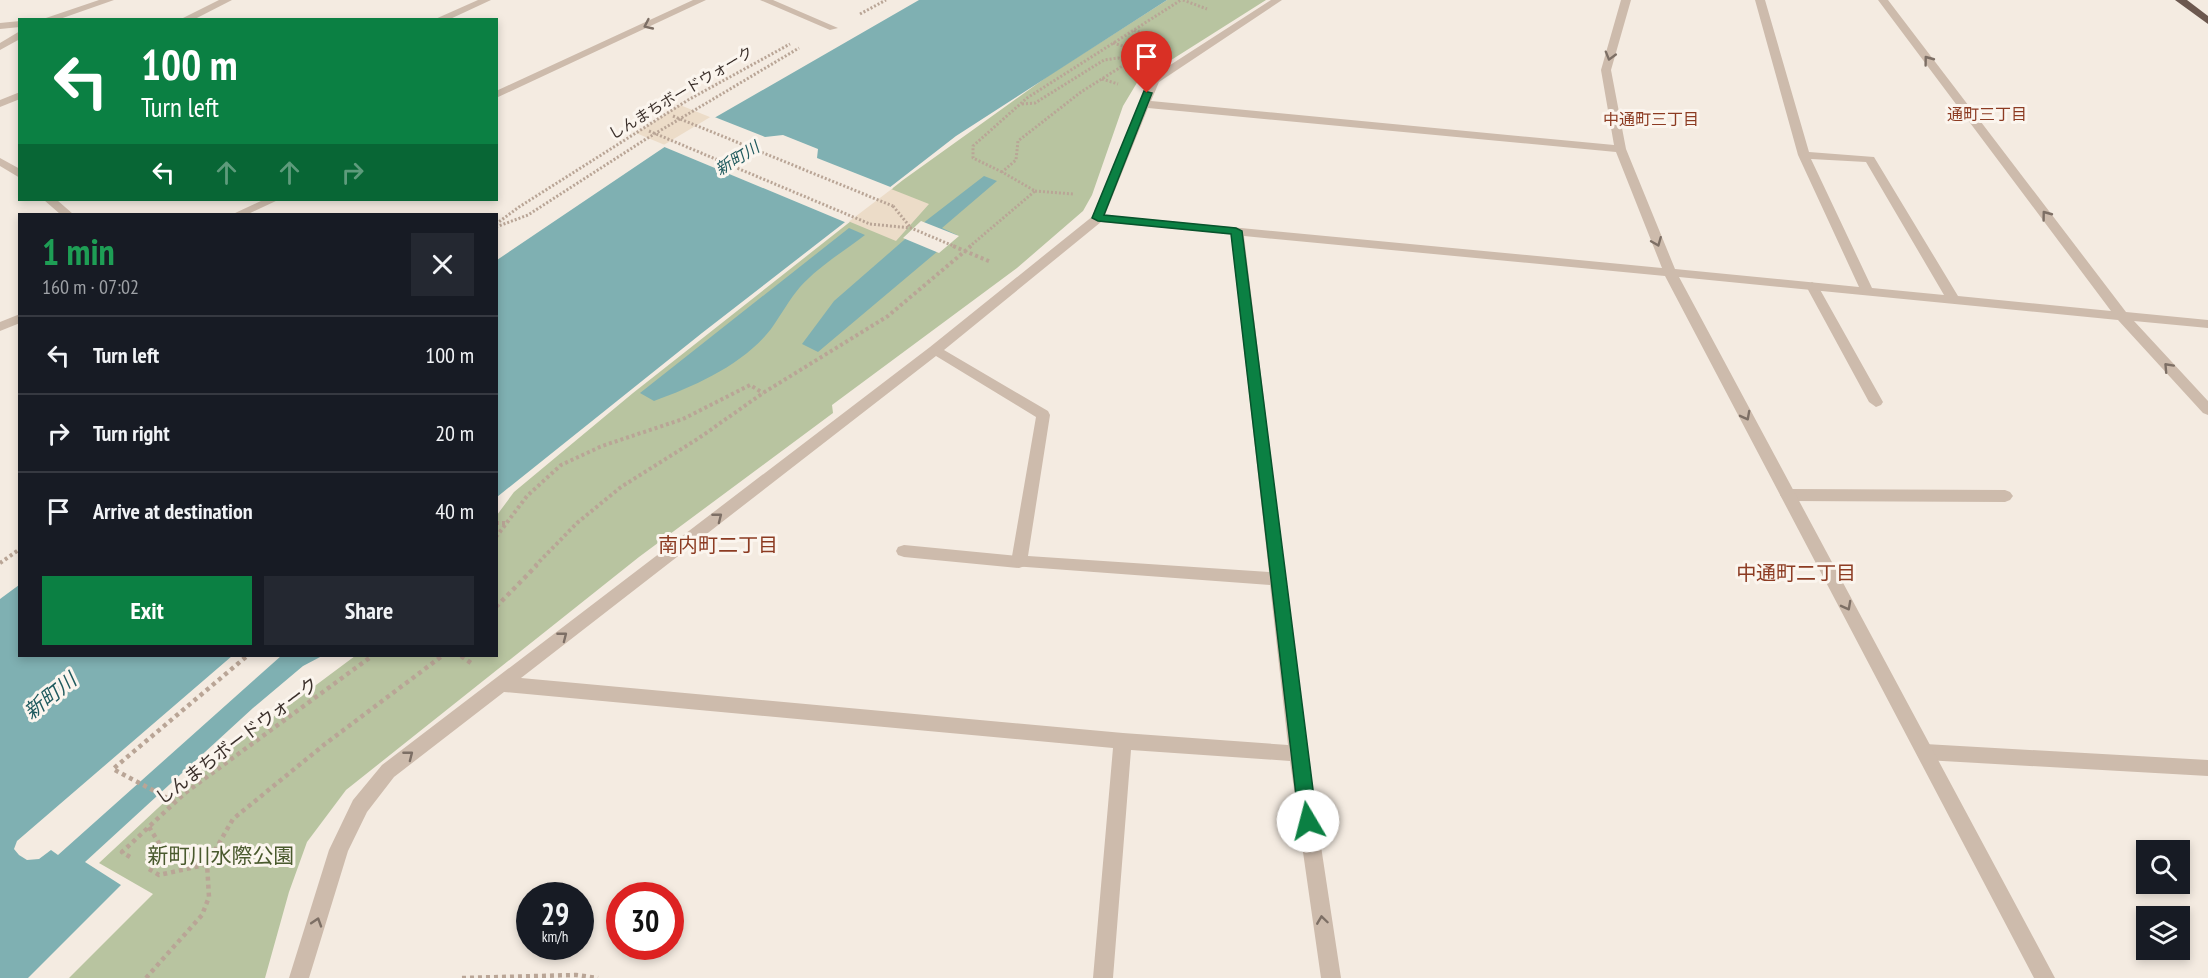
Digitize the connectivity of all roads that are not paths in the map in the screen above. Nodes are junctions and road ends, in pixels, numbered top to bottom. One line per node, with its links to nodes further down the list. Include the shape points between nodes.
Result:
1 (110, 0): 11 (street)
2 (228, 0): 12 (street)
3 (486, 0): 13 (street)
4 (701, 0): 20 (street, one-way to 20)
5 (765, 0): 17 (street)
6 (1277, 0): 23 (street, via 1154,80)
7 (1626, 0): 24 (street, one-way to 24, via 1606,70)
8 (1760, 0): 25 (street)
9 (1883, 0): 38 (street, one-way to 9)
10 (2180, 0): 14 (highway)
11 (52, 18)
12 (188, 18)
13 (443, 18)
14 (2208, 21)
15 (18, 24): 16 (street)
16 (0, 26)
17 (833, 28)
18 (18, 35): 19 (street)
19 (0, 47)
20 (498, 94)
21 (18, 96): 22 (street)
22 (0, 104)
23 (1144, 104): 24 (street); 32 (street)
24 (1620, 148): 34 (street, one-way to 34)
25 (1804, 155): 36 (street); 37 (street, via 1870,159)
26 (0, 161): 27 (street)
27 (18, 174)
28 (51, 201): 30 (street)
29 (270, 201): 31 (street)
30 (66, 213)
31 (241, 213)
32 (1098, 218): 33 (street); 42 (street)
33 (1236, 231): 34 (street); 49 (street)
34 (1670, 273): 35 (street); 45 (street, one-way to 45)
35 (1812, 286): 36 (street); 43 (street)
36 (1868, 292): 37 (street)
37 (1954, 300): 38 (street)
38 (2122, 316): 40 (street); 44 (street, one-way to 38)
39 (18, 319): 41 (street)
40 (2208, 324)
41 (0, 327)
42 (935, 350): 48 (street, via 1043,415); 50 (street, one-way to 42)
43 (1876, 402)
44 (2208, 410)
45 (1788, 495): 46 (street); 52 (street, one-way to 52)
46 (2005, 495)
47 (904, 551): 48 (street)
48 (1019, 562): 49 (street)
49 (1277, 579): 53 (street)
50 (501, 684): 51 (street); 55 (street, one-way to 50, via 339,850 360,806 388,771)
51 (1123, 741): 53 (street); 56 (street)
52 (1925, 752): 54 (street); 58 (street)
53 (1298, 754): 57 (street, one-way to 53)
54 (2208, 768)
55 (299, 978)
56 (1103, 978)
57 (1331, 978)
58 (2045, 978)

